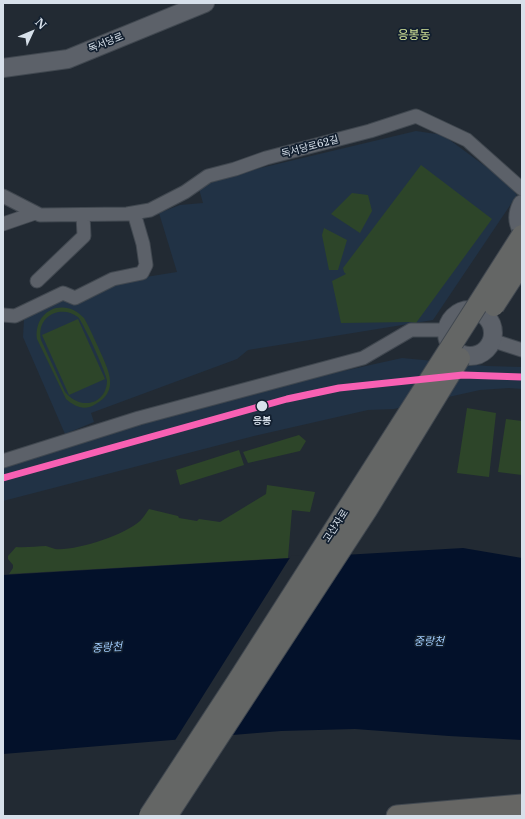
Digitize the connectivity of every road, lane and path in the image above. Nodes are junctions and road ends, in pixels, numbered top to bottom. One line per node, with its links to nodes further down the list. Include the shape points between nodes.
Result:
1 (205, 3): 2 (main road, 독서당로, via 68,59)
2 (3, 68)
3 (522, 189): 7 (street, 독서당로62길, via 467,140 416,116 208,176 171,200 150,210)
4 (3, 196): 6 (street, 독서당로62길)
5 (522, 204): 10 (main road, via 518,211)
6 (35, 213): 8 (street, 독서당로62길); 9 (street, 독서당로62길)
7 (134, 213): 8 (street, 독서당로62길); 16 (street, via 146,265 142,273 113,279 75,298 63,293 15,316)
8 (83, 215): 14 (street, via 84,236)
9 (3, 224)
10 (522, 230)
11 (522, 235): 22 (main road, 고산자로, bridge)
12 (522, 248): 15 (main road)
13 (522, 263): 23 (main road, 고산자로, bridge, via 471,340 367,510)
14 (37, 281)
15 (479, 313): 17 (main road, via 469,310 462,312 450,321); 18 (main road, via 491,326)
16 (3, 315)
17 (447, 329): 18 (main road, via 447,337 454,350 469,356 483,352); 20 (street, via 411,330 363,358 139,418)
18 (492, 340): 19 (street)
19 (522, 350)
20 (3, 461)
21 (522, 805): 24 (highway)
22 (149, 816)
23 (167, 816)
24 (397, 816)

